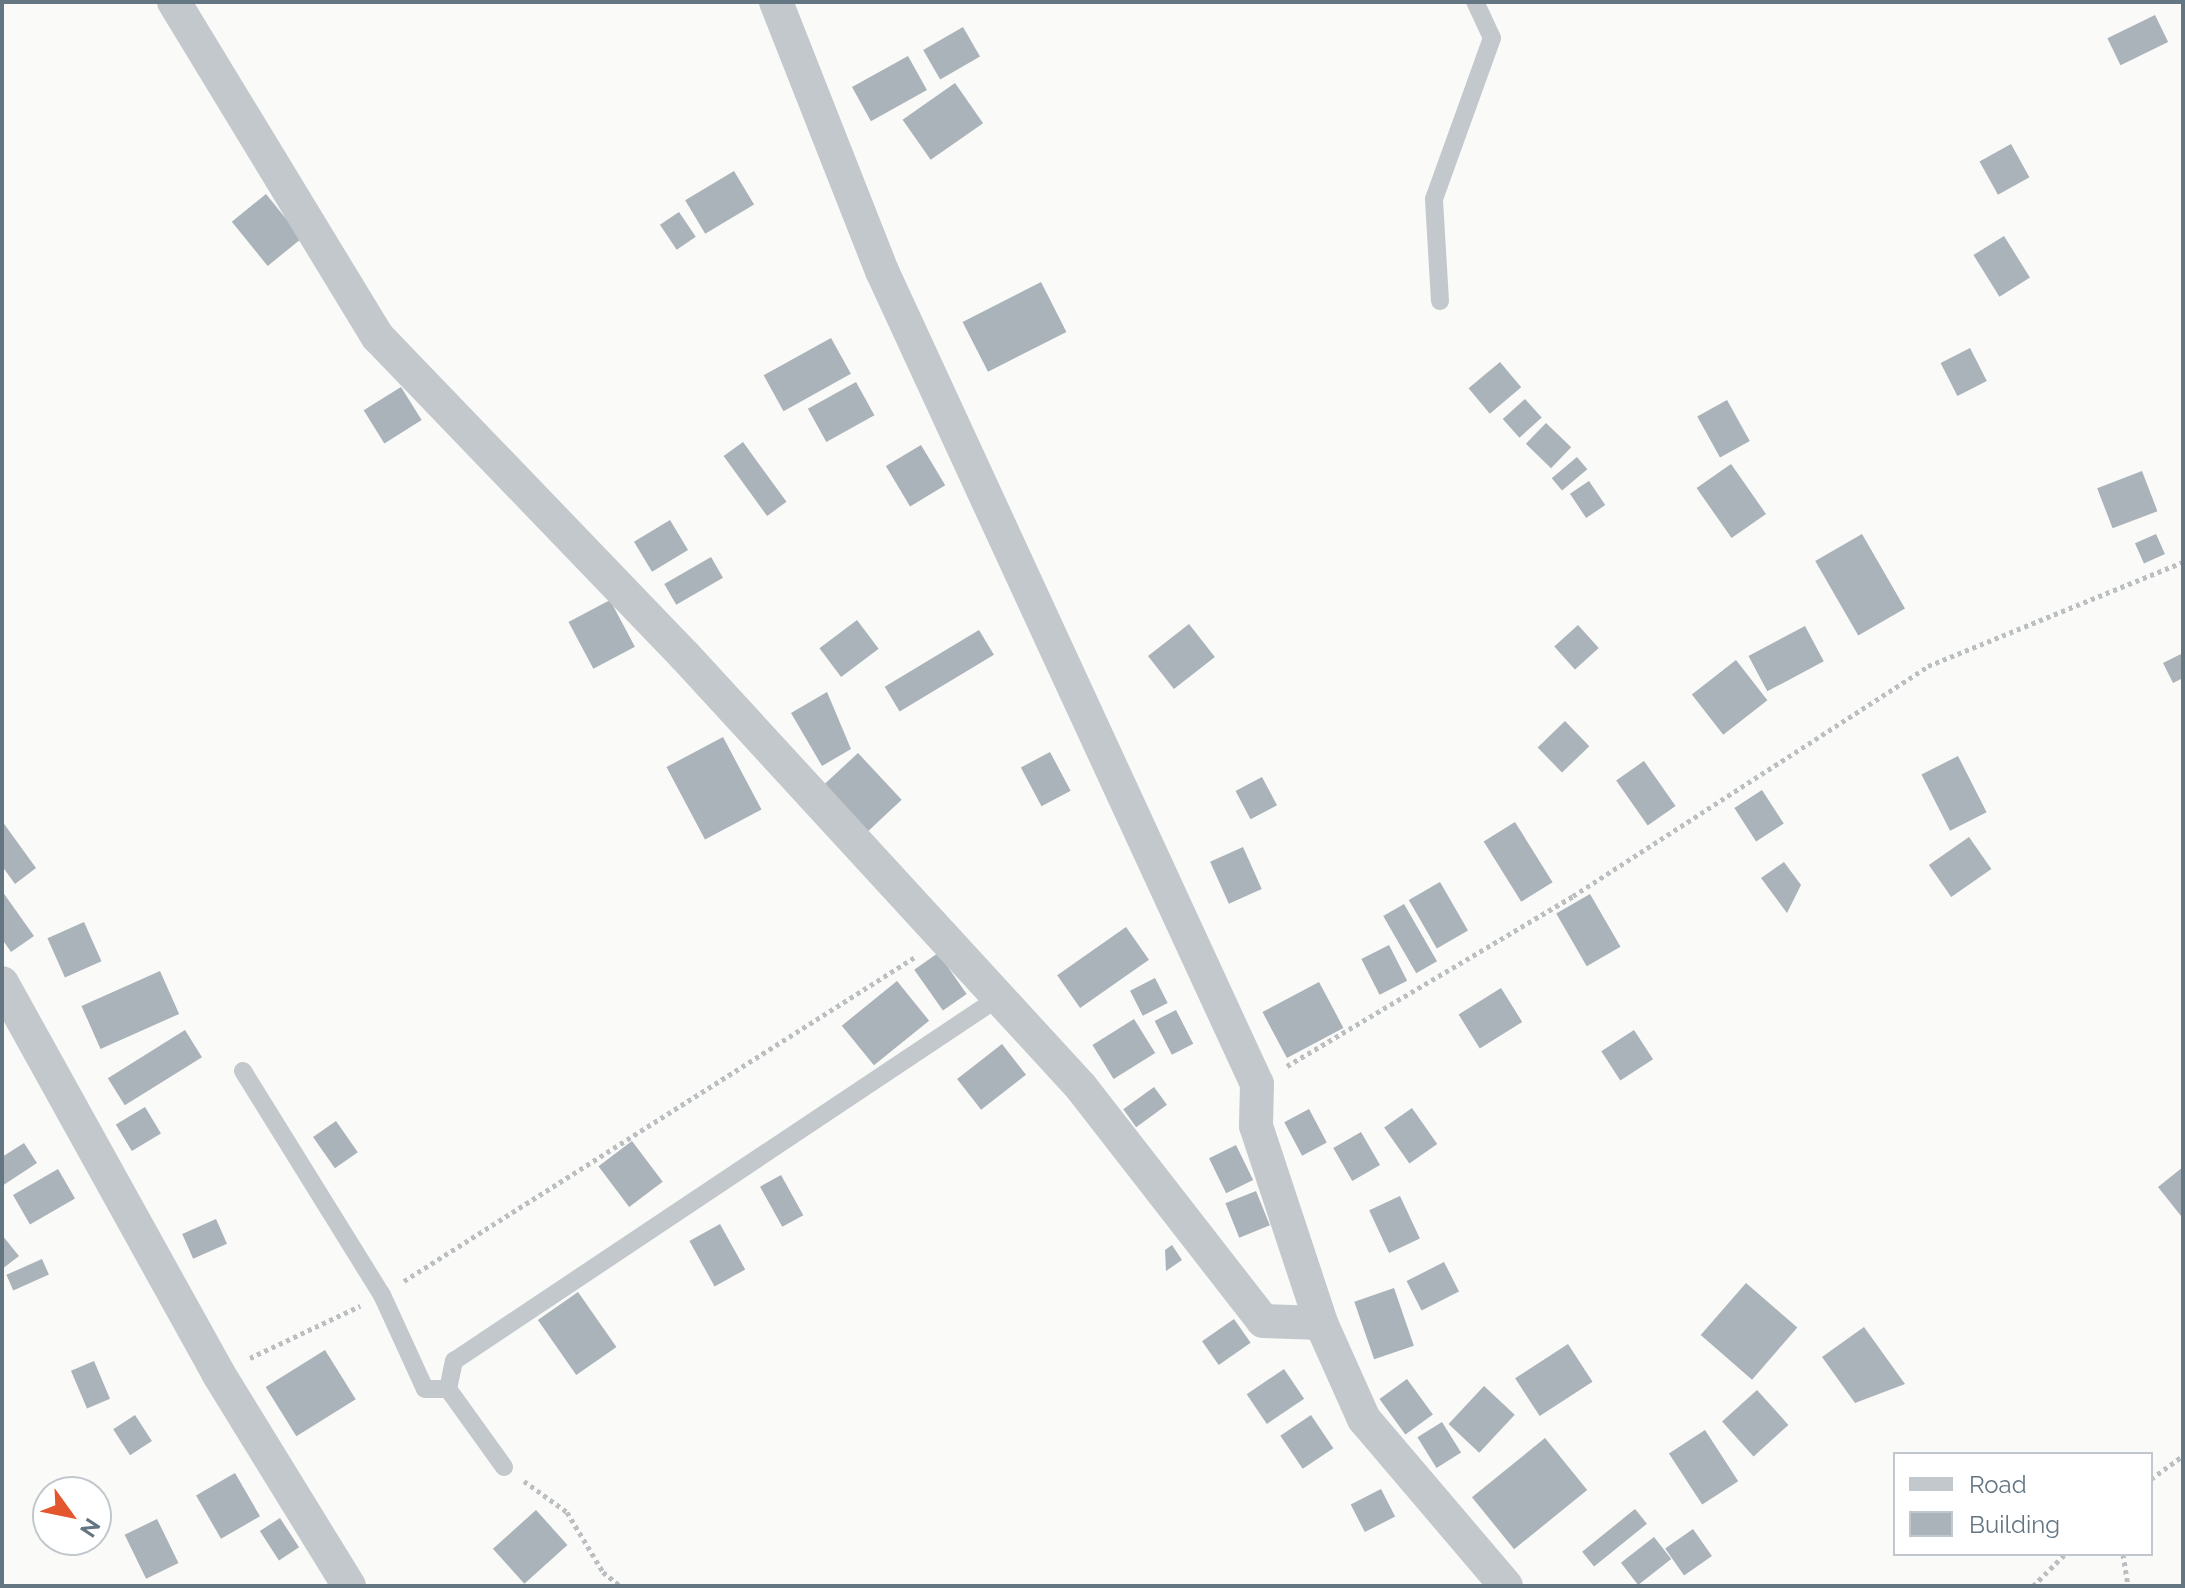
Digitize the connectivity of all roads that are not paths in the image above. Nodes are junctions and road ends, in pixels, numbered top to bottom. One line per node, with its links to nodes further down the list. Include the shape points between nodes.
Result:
1 (174, 2): 6 (street, via 378,337)
2 (776, 2): 8 (street, via 882,271 1257,1084 1256,1126)
3 (1475, 2): 4 (lane, via 1492,38 1434,199)
4 (1440, 301)
5 (2, 983): 11 (street, via 218,1373)
6 (998, 998): 8 (street, via 1139,1156 1263,1321); 9 (lane, via 454,1361)
7 (243, 1071): 9 (lane, via 382,1295 425,1389)
8 (1321, 1323): 12 (street, via 1364,1419)
9 (448, 1389): 10 (lane)
10 (504, 1467)
11 (349, 1586)
12 (1506, 1586)

